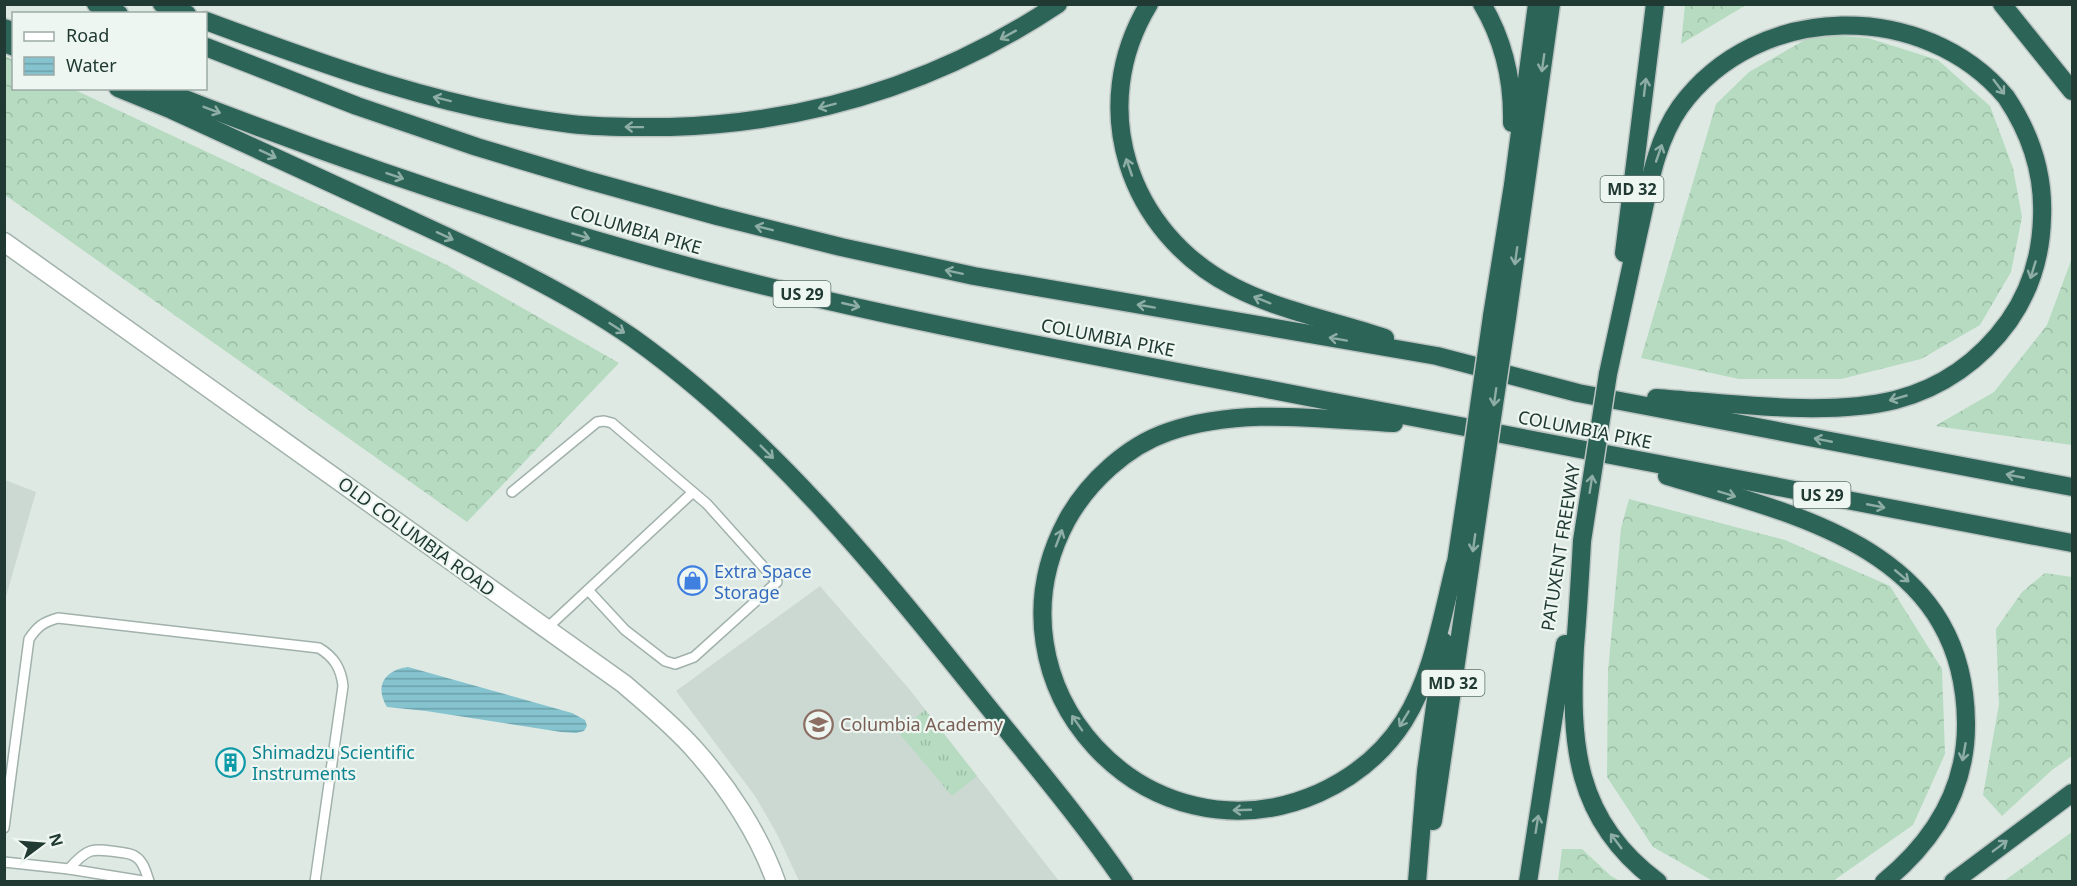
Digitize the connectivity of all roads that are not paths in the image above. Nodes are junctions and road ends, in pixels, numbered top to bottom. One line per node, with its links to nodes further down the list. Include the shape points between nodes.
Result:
1 (96, 4): 10 (highway)
2 (162, 4): 11 (highway)
3 (1058, 4): 12 (highway, one-way to 12, via 976,53 867,96 757,121 635,128 572,124 442,99 368,79)
4 (1149, 4): 20 (highway, one-way to 4, via 1265,302 1203,270 1160,228 1140,196 1120,132 1124,62 1137,23)
5 (1482, 4): 17 (highway, via 1497,32 1512,87)
6 (1537, 4): 17 (highway)
7 (1551, 4): 19 (highway, MD 32, one-way to 19)
8 (1655, 4): 21 (highway, PATUXENT FREEWAY / MD 32, one-way to 8)
9 (2002, 4): 16 (highway)
10 (114, 12)
11 (181, 12)
12 (207, 21)
13 (207, 47): 20 (highway, COLUMBIA PIKE, one-way to 13, via 974,276 728,219 477,147 357,106)
14 (123, 90): 41 (highway, one-way to 41, via 493,258 569,297 632,337 688,380 803,488 873,567 1022,749)
15 (163, 90): 23 (highway, COLUMBIA PIKE / US 29, one-way to 23, via 337,157 571,233 705,271 962,330)
16 (2073, 91)
17 (1506, 230): 19 (highway)
18 (4, 242): 33 (street, OLD COLUMBIA ROAD)
19 (1500, 317): 25 (highway, MD 32, one-way to 25, bridge)
20 (1437, 356): 22 (highway, COLUMBIA PIKE)
21 (1608, 374): 22 (highway, one-way to 22, via 1652,173 1663,141 1678,109 1723,58 1774,27 1804,18 1861,13 1924,28 1978,63 1997,83 2028,135 2039,168 2043,201 2041,241 2020,305 1999,334 1954,375 1894,400 1854,406 1798,407); 29 (highway, PATUXENT FREEWAY / MD 32, one-way to 21, bridge)
22 (1578, 393): 26 (highway, COLUMBIA PIKE, one-way to 22)
23 (1467, 428): 24 (highway, COLUMBIA PIKE / US 29); 31 (highway, one-way to 23, via 1420,690 1384,748 1331,788 1301,801 1269,808 1235,811 1201,807 1166,797 1138,783 1112,764 1068,711 1046,651 1043,593 1061,532 1074,507 1116,462 1166,432 1232,419 1280,417)
24 (1571, 447): 30 (highway, COLUMBIA PIKE / US 29, one-way to 30); 46 (highway, one-way to 46, via 1800,516 1842,535 1909,582 1935,613 1959,666 1966,702 1966,738 1959,779 1944,815 1924,844)
25 (1475, 484): 31 (highway); 43 (highway, MD 32, one-way to 43)
26 (2073, 487)
27 (512, 492): 28 (lane, via 597,422 604,421 612,423)
28 (692, 493): 32 (lane); 32 (lane, via 707,504 777,582 694,657 675,664 665,661 625,630)
29 (1582, 541): 44 (highway, PATUXENT FREEWAY / MD 32, one-way to 29); 45 (highway, one-way to 29, via 1623,851 1602,823 1587,793 1579,763 1573,689)
30 (2073, 543)
31 (1455, 565): 42 (highway, via 1426,771)
32 (588, 590): 33 (lane)
33 (546, 629): 40 (street, OLD COLUMBIA ROAD, via 624,684 694,749 739,808)
34 (2073, 794): 47 (highway, one-way to 34)
35 (4, 828): 39 (lane, via 29,639 46,621 58,618 318,648 330,654 336,663 343,686)
36 (4, 862): 37 (lane)
37 (69, 869): 38 (lane); 38 (lane, via 88,850 128,853 142,862)
38 (149, 881)
39 (315, 882)
40 (776, 882)
41 (1124, 882)
42 (1417, 882)
43 (1424, 882)
44 (1528, 882)
45 (1658, 882)
46 (1884, 882)
47 (1953, 882)

